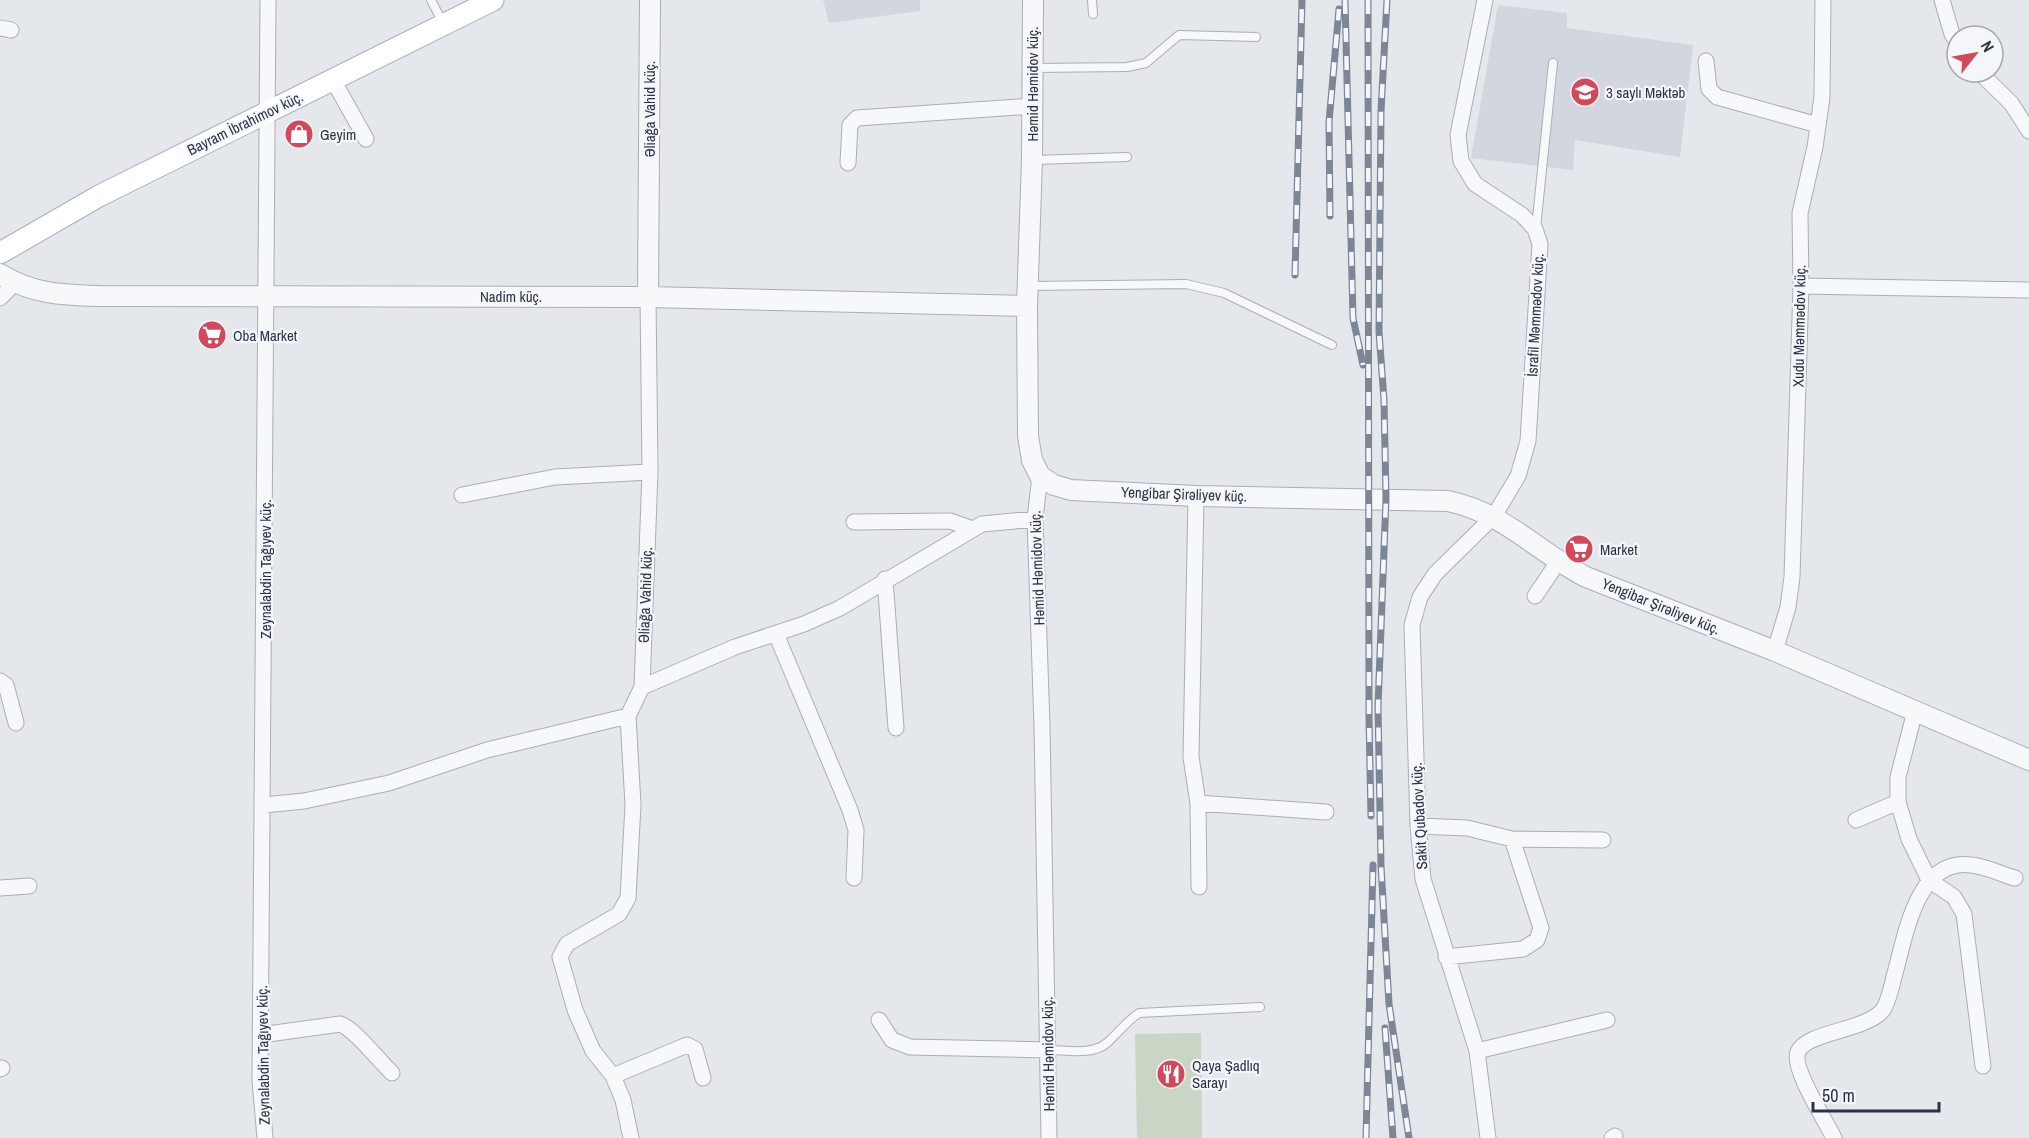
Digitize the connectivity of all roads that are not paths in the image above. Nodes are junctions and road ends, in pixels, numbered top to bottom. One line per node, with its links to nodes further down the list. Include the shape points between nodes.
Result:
1 (268, 0): 20 (street, Zeynalabdin Tağıyev küç.)
2 (431, 0): 11 (lane)
3 (493, 0): 11 (main road, Bayram İbrahimov küç.)
4 (650, 0): 34 (street, Əliağa Vahid küç.)
5 (1033, 0): 16 (street, Həmid Həmidov küç.)
6 (1092, 0): 10 (lane)
7 (1485, 0): 27 (street, via 1458,135 1461,162 1475,184 1522,215)
8 (1823, 0): 21 (street, Xudu Məmmədov küç.)
9 (1942, 0): 12 (street)
10 (1093, 14)
11 (444, 24): 17 (main road, Bayram İbrahimov küç.)
12 (1949, 24)
13 (1256, 37): 16 (lane, via 1179,35 1146,63)
14 (1706, 61): 21 (street, via 1709,89 1717,98)
15 (1552, 63): 27 (lane)
16 (1032, 68): 19 (street, Həmid Həmidov küç.)
17 (333, 80): 20 (main road, Bayram İbrahimov küç.); 23 (street)
18 (1991, 84): 22 (street, via 2011,103)
19 (1032, 106): 25 (street, Həmid Həmidov küç.); 26 (street, via 857,118 850,125)
20 (268, 111): 28 (main road, Bayram İbrahimov küç., via 99,196); 33 (street, Zeynalabdin Tağıyev küç.)
21 (1818, 125): 31 (street, Xudu Məmmədov küç., via 1800,213)
22 (2029, 131)
23 (366, 139)
24 (1127, 156): 25 (lane)
25 (1032, 160): 30 (street, Həmid Həmidov küç.)
26 (848, 163)
27 (1535, 230): 42 (street, İsrafil Məmmədov küç., via 1540,244 1528,441 1518,476)
28 (0, 252)
29 (8, 278): 33 (street, Nadim küç., via 52,295); 35 (street)
30 (1027, 286): 36 (street, Həmid Həmidov küç.); 37 (lane, via 1186,284 1224,292)
31 (1801, 286): 32 (street); 50 (street, Xudu Məmmədov küç., via 1792,577)
32 (2029, 290)
33 (266, 295): 34 (street, Nadim küç.); 60 (street, Zeynalabdin Tağıyev küç.)
34 (648, 297): 36 (street, Nadim küç.); 38 (street, Əliağa Vahid küç.)
35 (0, 298)
36 (1027, 306): 39 (street, Həmid Həmidov küç., via 1028,436 1032,460)
37 (1332, 345)
38 (650, 472): 40 (street, via 555,477); 52 (street, Əliağa Vahid küç.)
39 (1040, 476): 41 (street, Yengibar Şirəliyev küç., via 1071,490); 43 (street, Həmid Həmidov küç.)
40 (462, 495)
41 (1196, 496): 42 (street, Yengibar Şirəliyev küç., via 1448,501); 58 (street, via 1191,757)
42 (1494, 516): 46 (street, Yengibar Şirəliyev küç.); 63 (street, Sakit Qubadov küç., via 1435,574 1419,597 1412,625)
43 (1035, 519): 45 (street, via 995,521); 77 (street, Həmid Həmidov küç.)
44 (854, 522): 45 (street, via 950,521)
45 (973, 529): 47 (street)
46 (1558, 562): 48 (street); 50 (street, Yengibar Şirəliyev küç., via 1586,577)
47 (885, 579): 49 (street, via 840,608); 56 (street)
48 (1535, 596)
49 (776, 634): 52 (street); 66 (street, via 850,810 856,830)
50 (1775, 651): 53 (street, Yengibar Şirəliyev küç.)
51 (0, 681): 55 (street, via 6,685)
52 (642, 687): 54 (street, Əliağa Vahid küç.)
53 (1915, 711): 57 (street, Yengibar Şirəliyev küç.); 59 (street, via 1898,777)
54 (628, 716): 60 (street, via 487,750 389,783); 81 (street, Əliağa Vahid küç., via 633,805 628,898 619,914 567,944 560,957 579,1020 593,1051)
55 (16, 723)
56 (896, 728)
57 (2029, 760)
58 (1198, 802): 61 (street); 70 (street)
59 (1898, 802): 62 (street); 68 (street, via 1909,839)
60 (264, 805): 76 (street, Zeynalabdin Tağıyev küç.)
61 (1326, 812)
62 (1856, 820)
63 (1418, 826): 64 (street, via 1467,828); 72 (street, Sakit Qubadov küç., via 1423,879)
64 (1512, 838): 65 (street); 72 (street, via 1542,928 1537,940 1523,949)
65 (1603, 840)
66 (854, 878)
67 (2014, 878): 68 (street, via 1971,864 1948,866)
68 (1929, 880): 79 (street, via 1954,897 1965,914); 87 (street, via 1912,914 1884,1009 1870,1022 1806,1042 1798,1051 1796,1065)
69 (29, 886): 71 (street)
70 (1199, 887)
71 (0, 888)
72 (1446, 957): 78 (street, Sakit Qubadov küç.)
73 (1260, 1007): 77 (lane, via 1139,1013 1107,1043 1092,1050)
74 (879, 1020): 77 (street, via 892,1040 910,1047)
75 (1607, 1020): 78 (street)
76 (261, 1035): 80 (street, via 340,1024 350,1027); 83 (street, Zeynalabdin Tağıyev küç.)
77 (1048, 1050): 85 (street, Həmid Həmidov küç.)
78 (1477, 1052): 86 (street, Sakit Qubadov küç.)
79 (1983, 1065)
80 (392, 1073)
81 (613, 1077): 82 (street, via 687,1045 695,1049); 84 (street, Əliağa Vahid küç., via 623,1100)
82 (703, 1078)
83 (265, 1138)
84 (630, 1138)
85 (1049, 1138)
86 (1488, 1138)
87 (1834, 1138)

